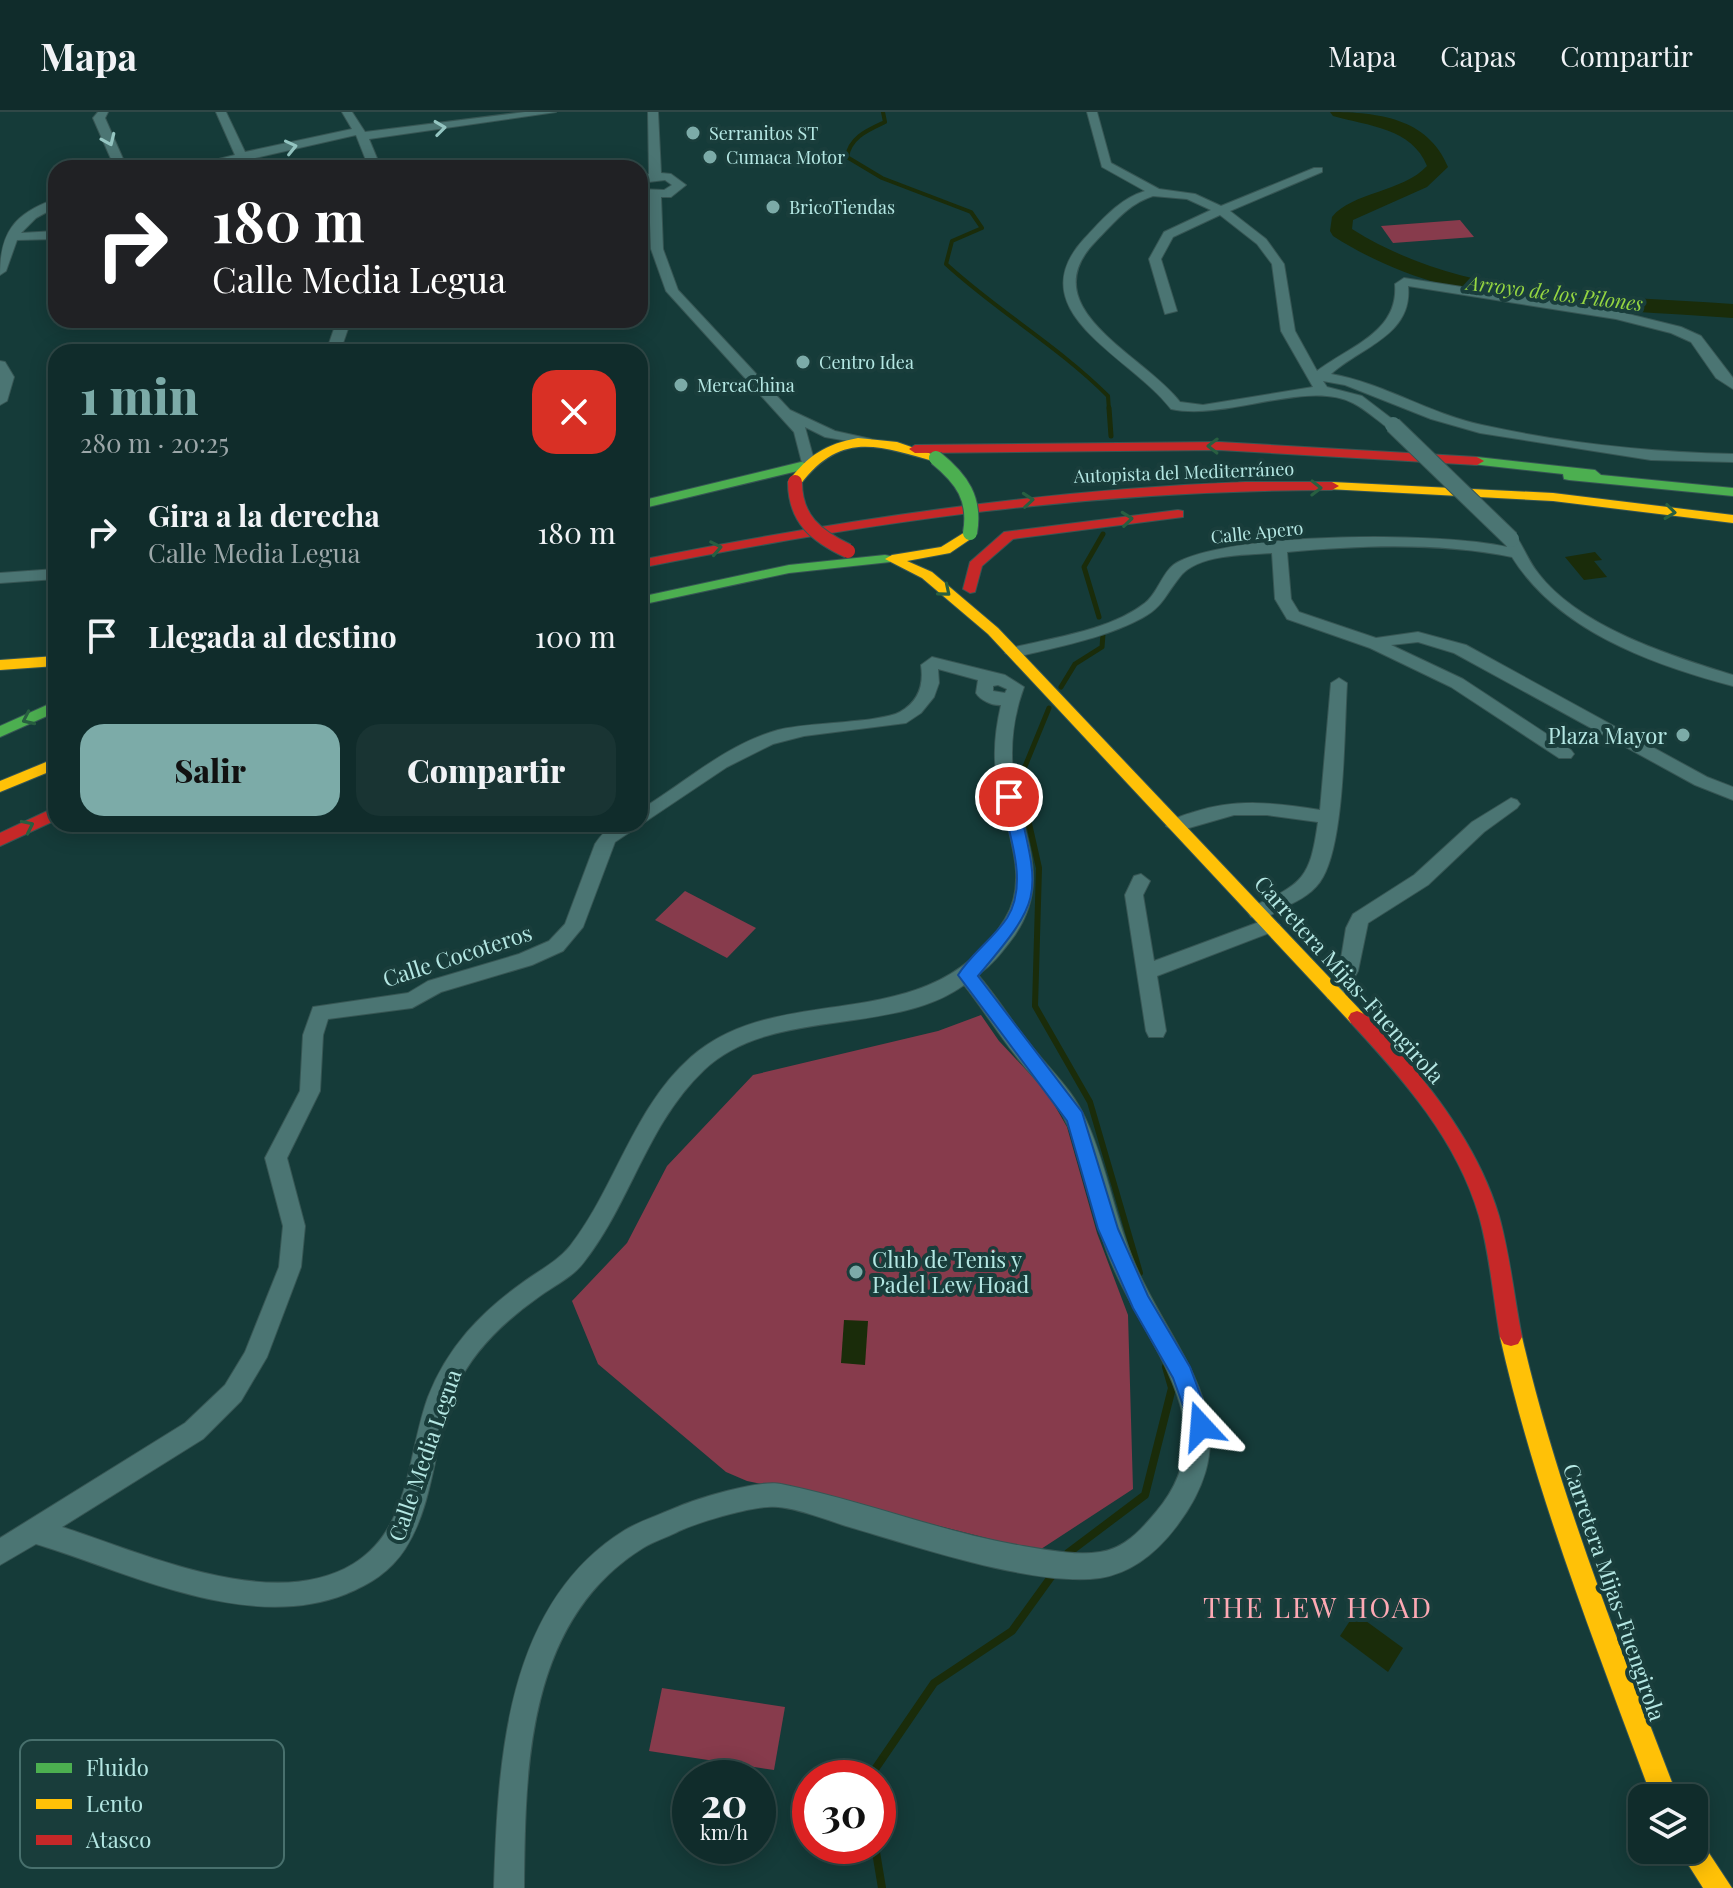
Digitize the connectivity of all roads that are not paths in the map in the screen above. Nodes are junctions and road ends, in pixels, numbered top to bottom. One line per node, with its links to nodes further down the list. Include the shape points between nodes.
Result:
1 (103, 112): 10 (street, one-way to 10, via 99,118)
2 (221, 112): 9 (street)
3 (347, 112): 8 (street)
4 (551, 112): 7 (street)
5 (653, 112): 14 (street)
6 (1092, 112): 16 (street, via 1106,165)
7 (467, 118): 8 (street, one-way to 7)
8 (361, 134): 9 (street, one-way to 8); 12 (street)
9 (242, 158): 11 (street)
10 (117, 160)
11 (231, 160)
12 (371, 160)
13 (1318, 170): 20 (street)
14 (655, 176): 15 (street); 18 (street, via 680,185 672,193)
15 (648, 177)
16 (1158, 193): 20 (street); 26 (street, via 1127,203 1080,251 1067,282 1068,297 1078,313 1182,408 1203,409)
17 (648, 195): 18 (street)
18 (655, 196): 29 (street, via 657,249 672,291)
19 (48, 207): 22 (street, via 22,221)
20 (1223, 208): 24 (street, via 1168,235 1158,248 1157,272); 26 (street, via 1273,255 1282,275 1290,335)
21 (48, 235): 22 (street)
22 (10, 237): 23 (street)
23 (0, 271)
24 (1170, 311)
25 (0, 365): 28 (street, via 7,377)
26 (1319, 381): 27 (street, via 1331,365 1391,326 1400,312 1404,282 1616,315 1676,330 1696,339); 32 (street, via 1348,381 1480,429 1651,456); 48 (street, bridge, via 1393,425)
27 (1733, 385)
28 (0, 401)
29 (783, 410): 30 (street, via 830,434); 34 (street, via 805,440)
30 (866, 442): 31 (main road); 34 (main road, via 838,445)
31 (915, 449): 35 (main road, one-way to 31, via 1521,465 1235,446); 47 (main road, bridge, via 936,458 971,492 975,512)
32 (1733, 458)
33 (1226, 465): 35 (main road, Autopista del Mediterráneo, via 1420,466)
34 (801, 469): 40 (main road); 50 (main road, bridge, via 794,509 806,526 848,551)
35 (1625, 479): 38 (main road, Autopista del Mediterráneo)
36 (985, 481): 37 (main road)
37 (942, 485)
38 (1733, 492)
39 (824, 501): 43 (main road)
40 (648, 503)
41 (1607, 504): 42 (main road); 45 (main road, Autopista del Mediterráneo, one-way to 45); 51 (main road, Autopista del Mediterráneo, one-way to 41, via 830,525 1114,493 1345,488)
42 (1308, 505)
43 (778, 510)
44 (1191, 513): 46 (main road, one-way to 44)
45 (1733, 519)
46 (1009, 535): 47 (main road); 54 (main road, via 975,565)
47 (963, 540): 50 (main road, via 920,556); 54 (main road, via 962,568)
48 (1514, 547): 49 (street, Calle Apero); 61 (street, via 1531,579 1548,595 1628,644)
49 (1279, 548): 57 (street, via 1283,599 1293,615); 58 (street, Calle Apero, via 1185,563 1152,606 1140,613)
50 (889, 559): 55 (main road, via 789,569); 56 (main road, one-way to 56, via 927,575)
51 (648, 562)
52 (48, 575): 53 (street)
53 (0, 578)
54 (970, 589): 56 (main road)
55 (648, 599)
56 (993, 631): 58 (main road, Carretera Mijas-Fuengirola)
57 (1376, 644): 66 (street, via 1457,683); 69 (street, via 1401,634 1419,635 1460,649)
58 (1016, 656): 63 (street); 74 (main road, Carretera Mijas-Fuengirola)
59 (48, 662): 60 (main road)
60 (0, 665)
61 (1733, 681)
62 (1339, 683): 73 (street)
63 (999, 694): 71 (street, via 965,669 932,662 923,703 900,719 803,730 748,747); 80 (street, Calle Media Legua, via 1005,777 1025,867 1025,894 1015,921)
64 (48, 710): 65 (main road, one-way to 65)
65 (0, 732)
66 (1565, 754)
67 (48, 766): 68 (main road)
68 (0, 787)
69 (1733, 794)
70 (1511, 804): 81 (street, via 1421,880 1360,919 1353,967)
71 (648, 813)
72 (48, 817): 76 (main road, one-way to 72)
73 (1326, 817): 74 (street, via 1242,805); 78 (street, via 1315,875)
74 (1175, 826): 78 (main road, Carretera Mijas-Fuengirola)
75 (615, 832): 83 (street, Calle Cocoteros, via 604,844 573,927 556,946 435,986 412,1000 320,1012 313,1035 310,1091 276,1158 294,1226 290,1267 255,1357 233,1393 194,1431)
76 (0, 840)
77 (1141, 881): 79 (street, via 1134,895)
78 (1264, 918): 79 (street); 81 (main road, Carretera Mijas-Fuengirola)
79 (1146, 972): 82 (street)
80 (967, 975): 83 (street, Calle Media Legua, via 901,1005 733,1037 699,1062 642,1136 579,1253 489,1321 462,1351 439,1399 404,1527 387,1556 361,1574 323,1589 252,1595); 87 (street, via 1076,1118 1120,1258 1193,1402 1201,1426 1196,1477 1181,1502 1136,1551 1112,1563 1080,1567 1004,1556 775,1494 702,1509 614,1549 577,1589 533,1671 508,1808)
81 (1335, 994): 85 (main road, Carretera Mijas-Fuengirola, via 1438,1112 1484,1201 1525,1400 1565,1530)
82 (1156, 1031)
83 (31, 1530): 84 (street)
84 (0, 1552)
85 (1660, 1784)
86 (1702, 1864): 88 (main road)
87 (509, 1888)
88 (1719, 1888)

